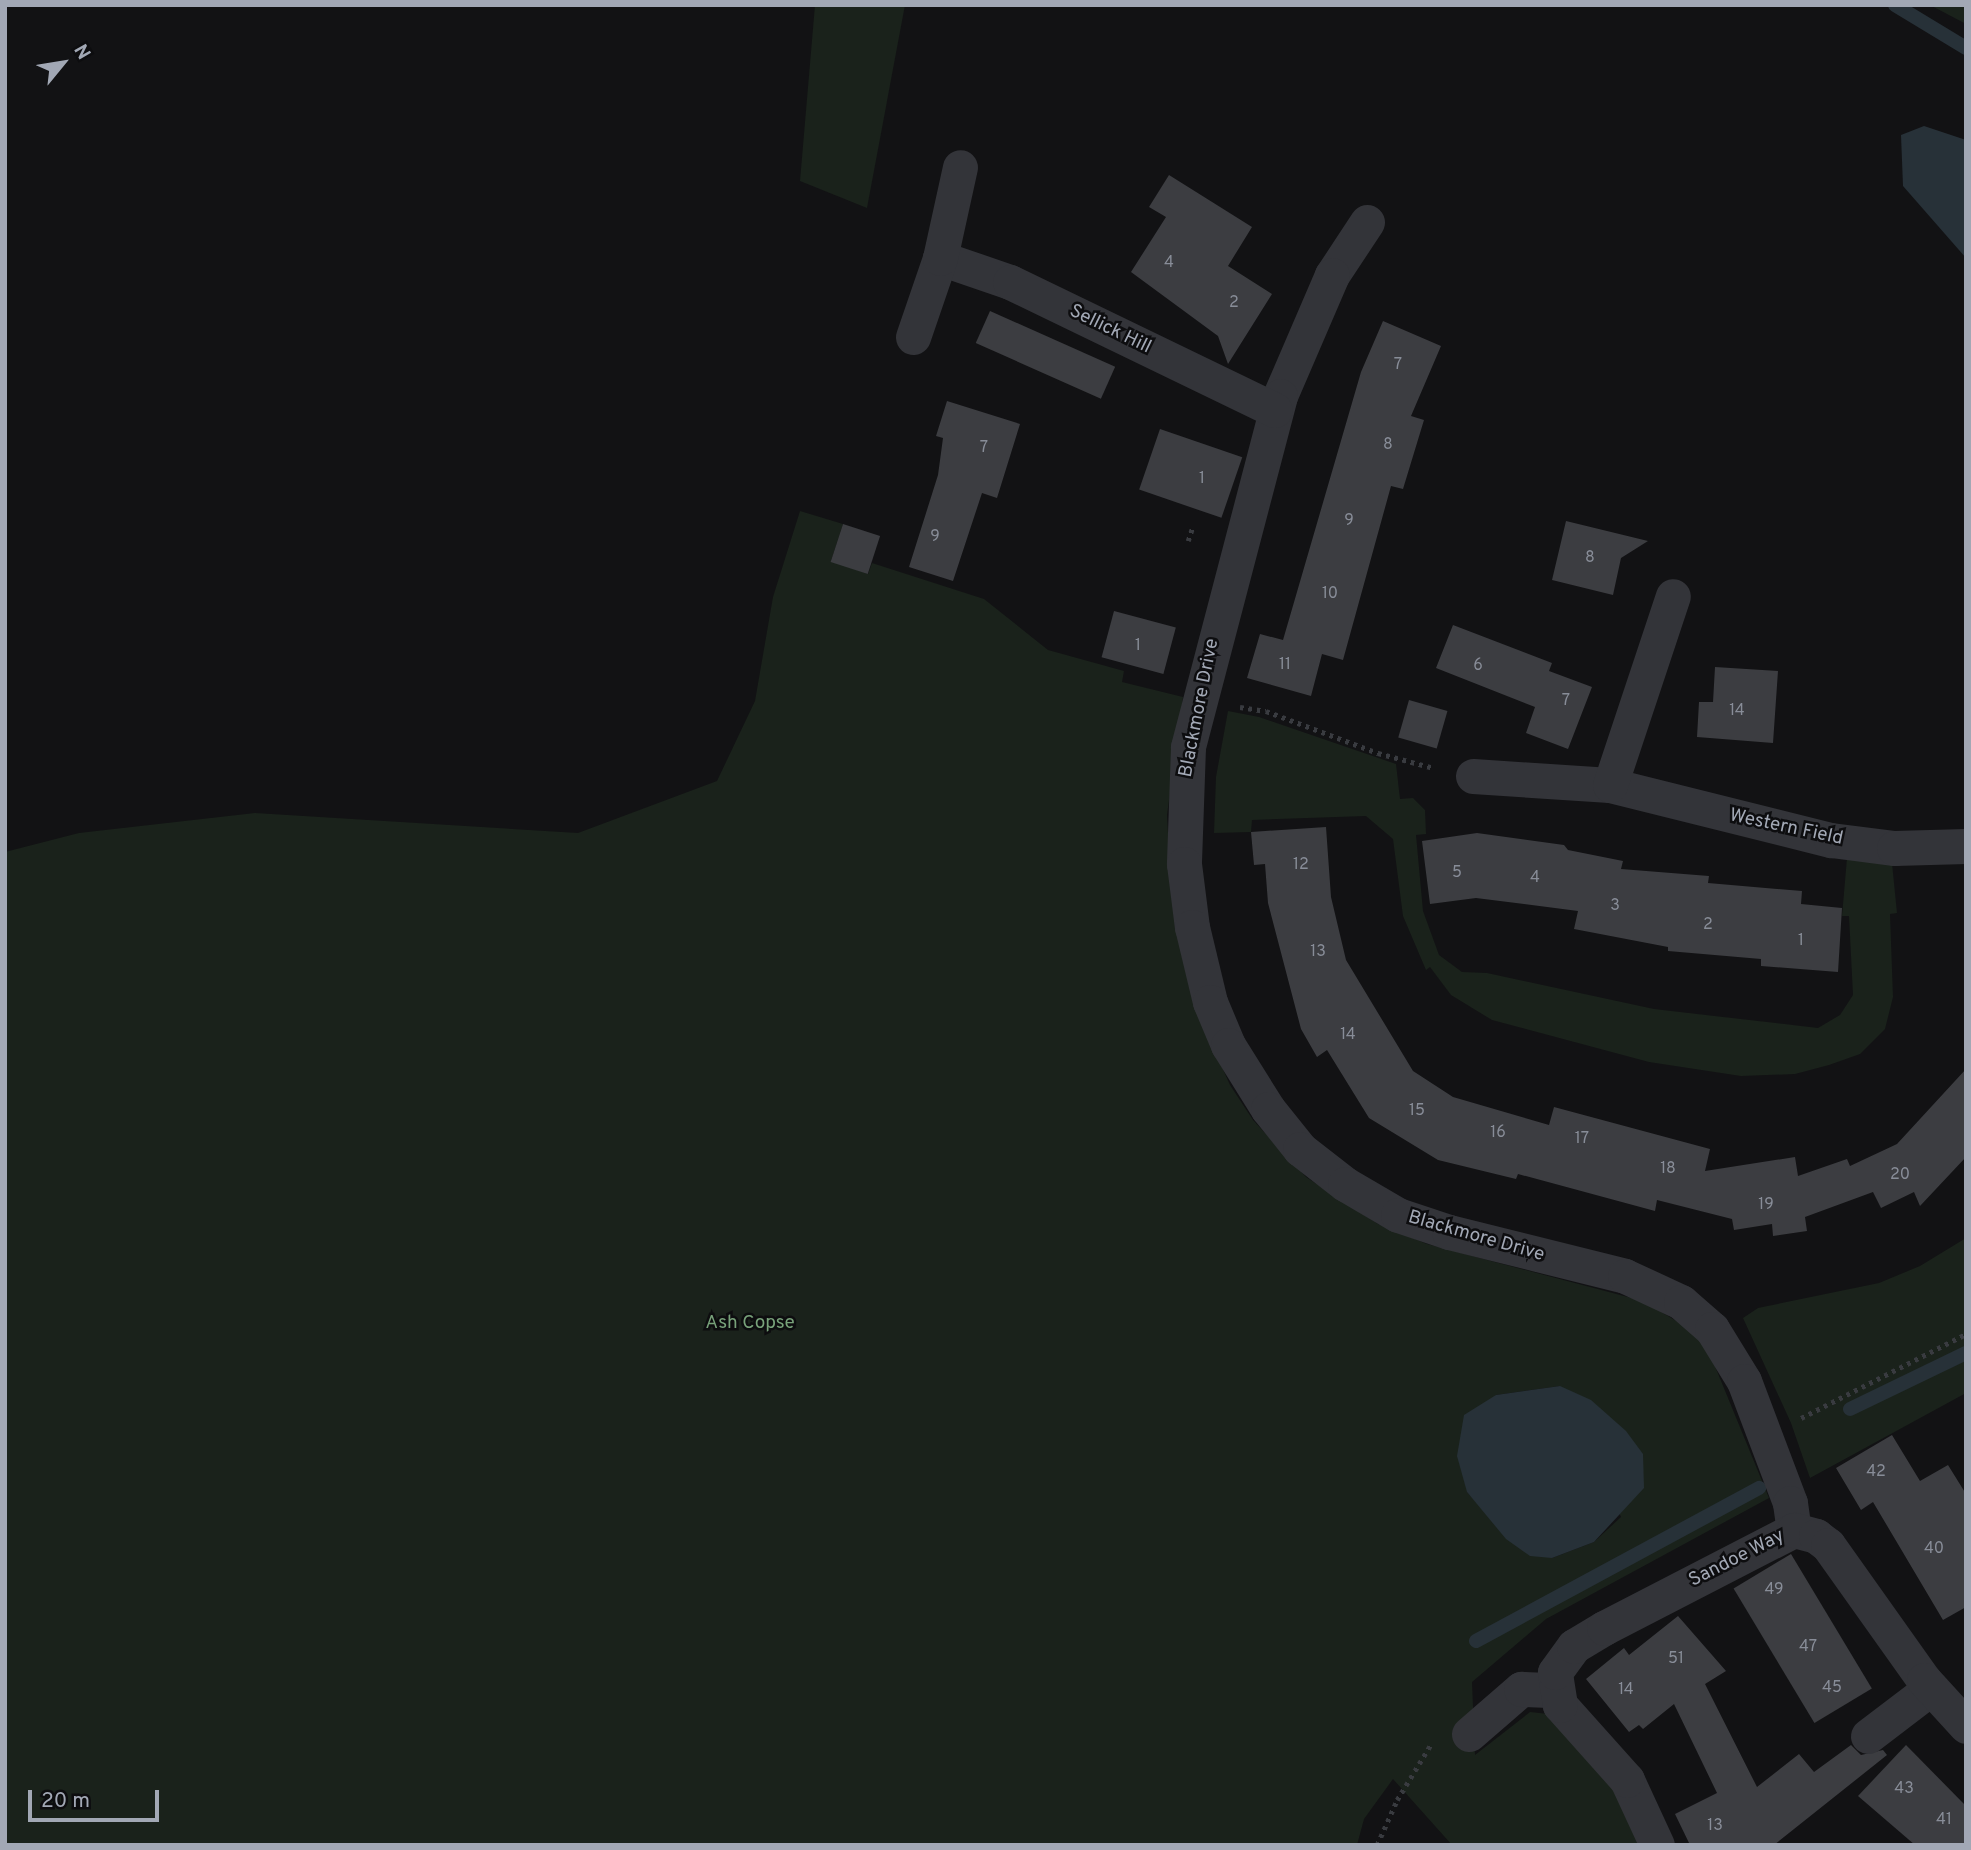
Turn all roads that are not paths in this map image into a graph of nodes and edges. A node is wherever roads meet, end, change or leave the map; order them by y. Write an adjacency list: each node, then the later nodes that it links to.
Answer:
1 (960, 167): 3 (street)
2 (1367, 222): 5 (street, Blackmore Drive)
3 (940, 258): 4 (street); 5 (street, Sellick Hill)
4 (914, 337)
5 (1275, 410): 10 (street, Blackmore Drive)
6 (1673, 596): 8 (street)
7 (1472, 776): 8 (street, Western Field)
8 (1610, 785): 9 (street, Western Field)
9 (1966, 846)
10 (1794, 1530): 11 (street, Sandoe Way); 12 (street, Sandoe Way)
11 (1931, 1688): 13 (street, Sandoe Way); 15 (street)
12 (1555, 1690): 14 (street); 16 (street)
13 (1966, 1726)
14 (1469, 1734)
15 (1868, 1736)
16 (1657, 1845)

